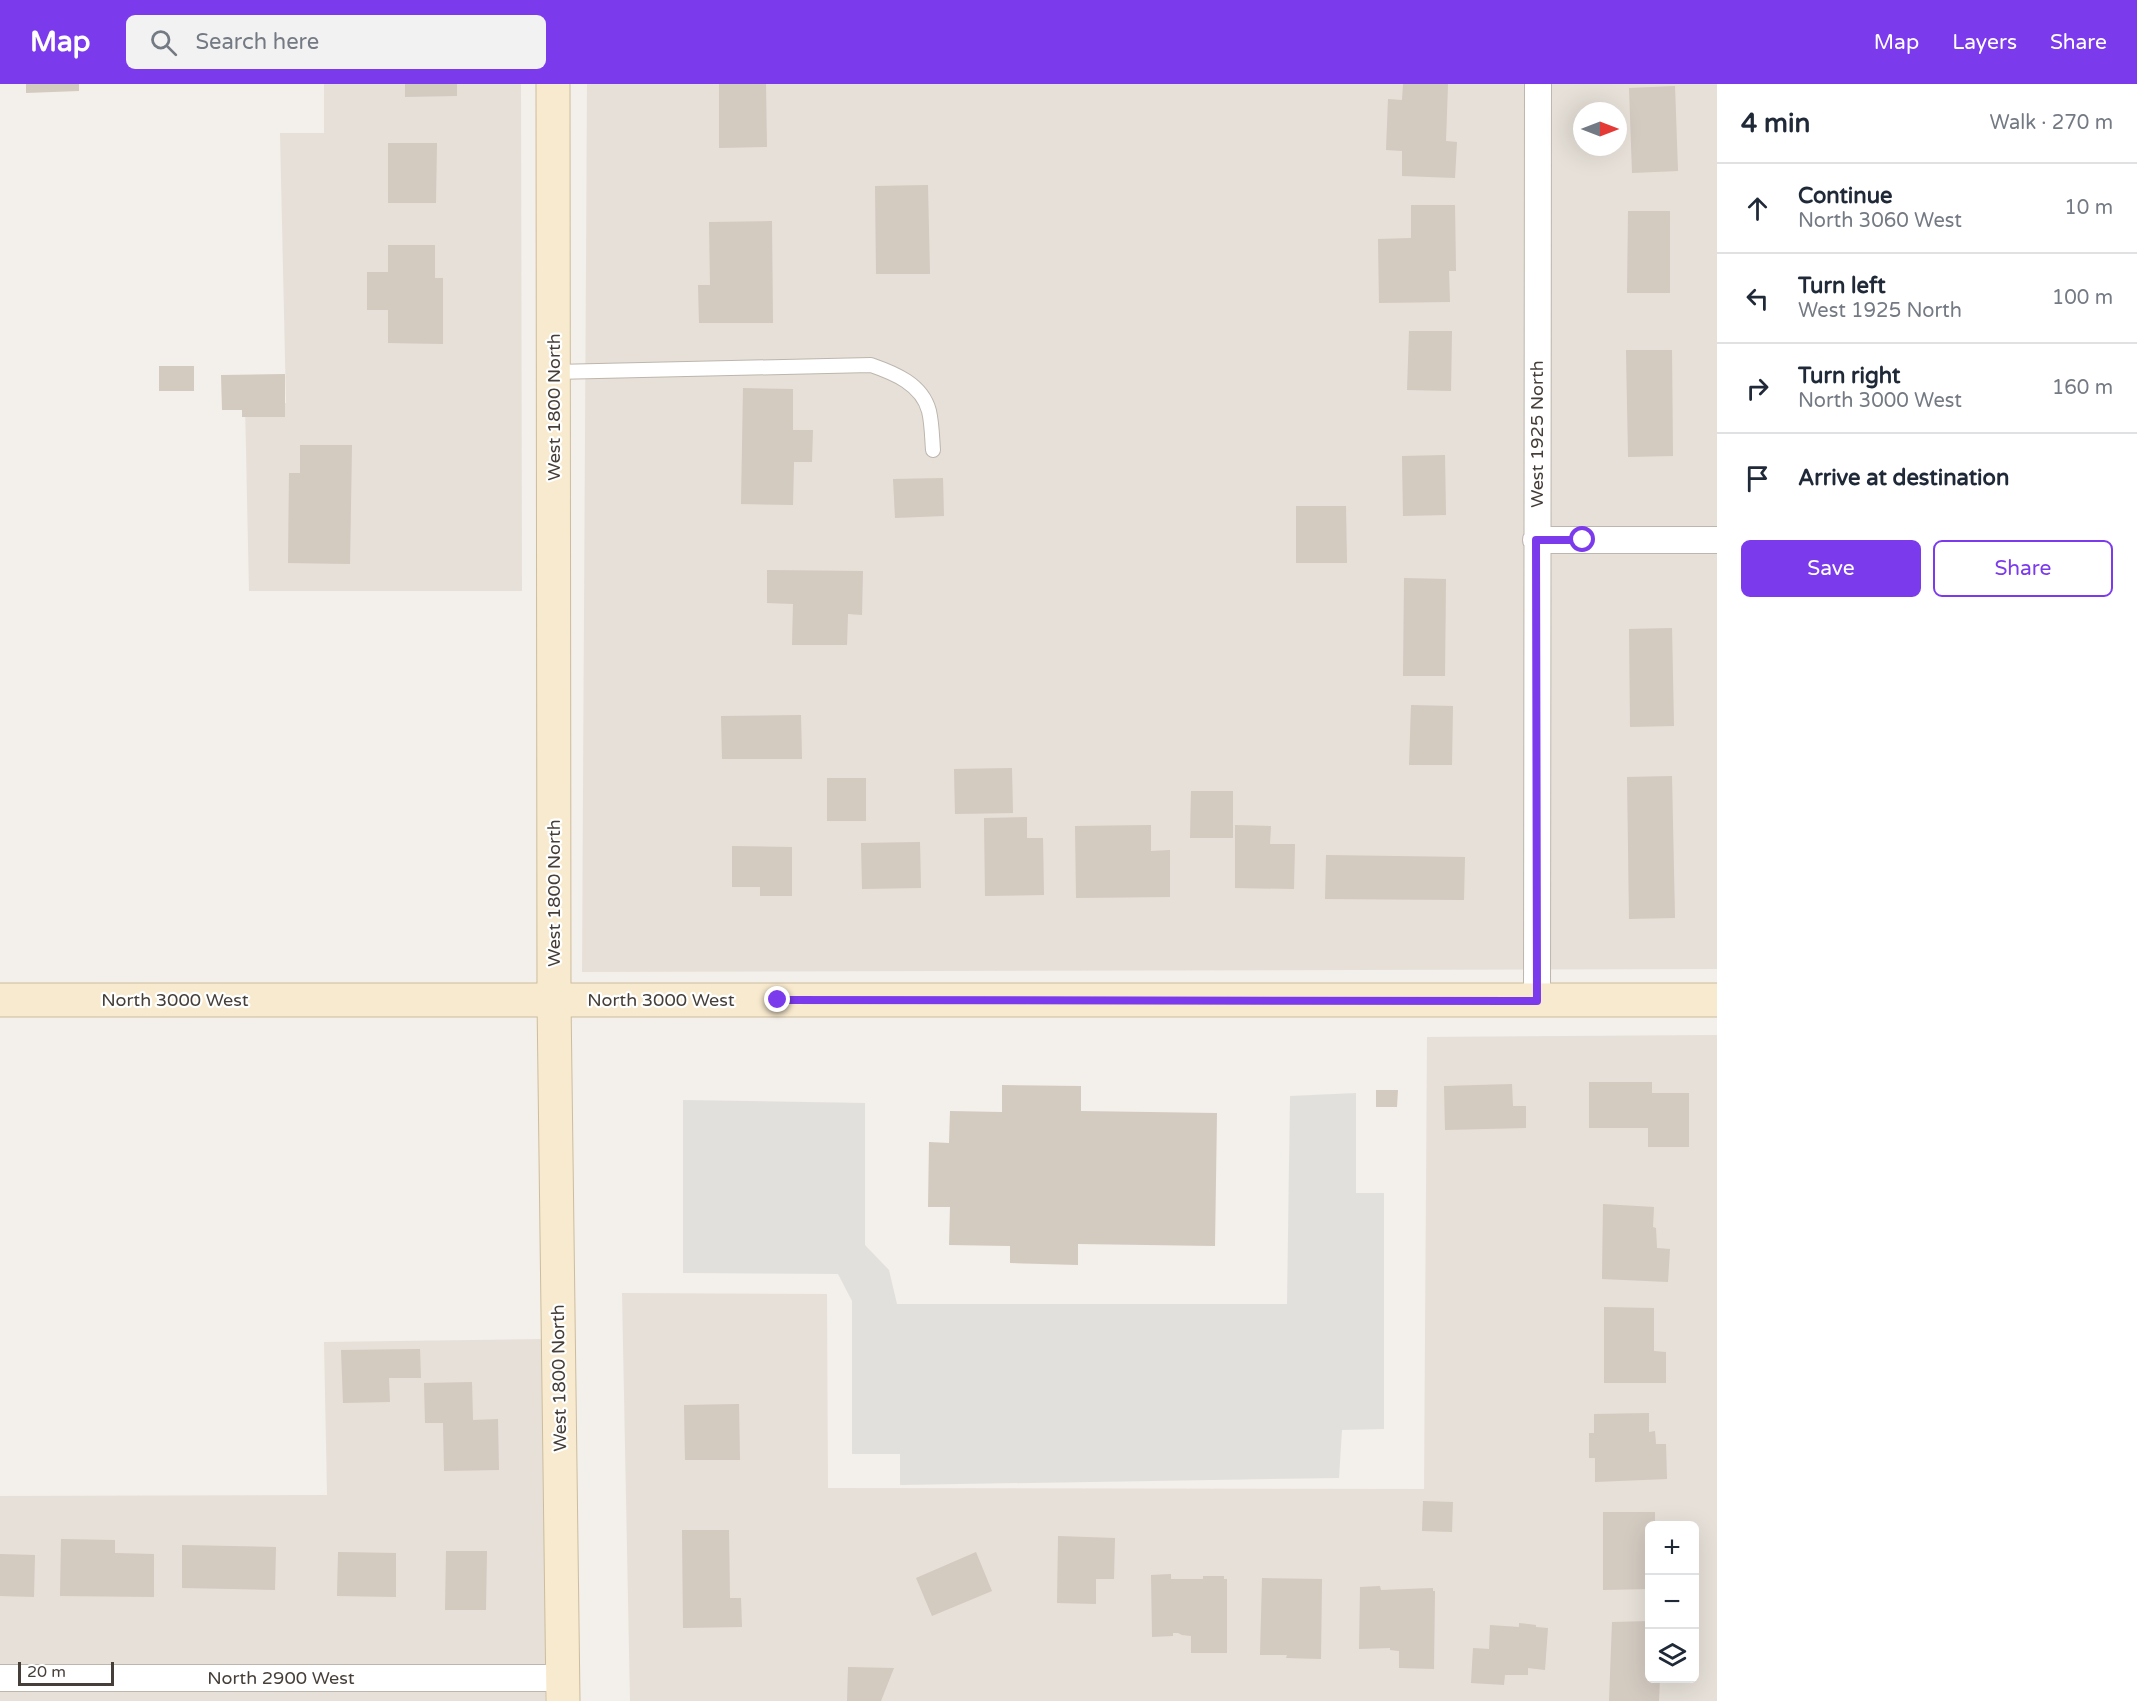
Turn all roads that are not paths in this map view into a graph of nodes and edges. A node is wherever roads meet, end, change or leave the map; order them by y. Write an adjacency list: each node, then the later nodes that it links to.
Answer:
1 (553, 84): 3 (main road, West 1800 North)
2 (1538, 84): 5 (street, West 1925 North)
3 (554, 372): 4 (lane); 8 (main road, West 1800 North)
4 (933, 450)
5 (1536, 540): 6 (street); 10 (street, West 1925 North)
6 (1717, 540)
7 (0, 1000): 8 (main road, North 3000 West)
8 (554, 1000): 10 (main road, North 3000 West); 12 (main road, West 1800 North)
9 (1717, 1000): 10 (main road, North 3000 West)
10 (1537, 1001)
11 (0, 1678): 12 (street, North 2900 West)
12 (562, 1689)

